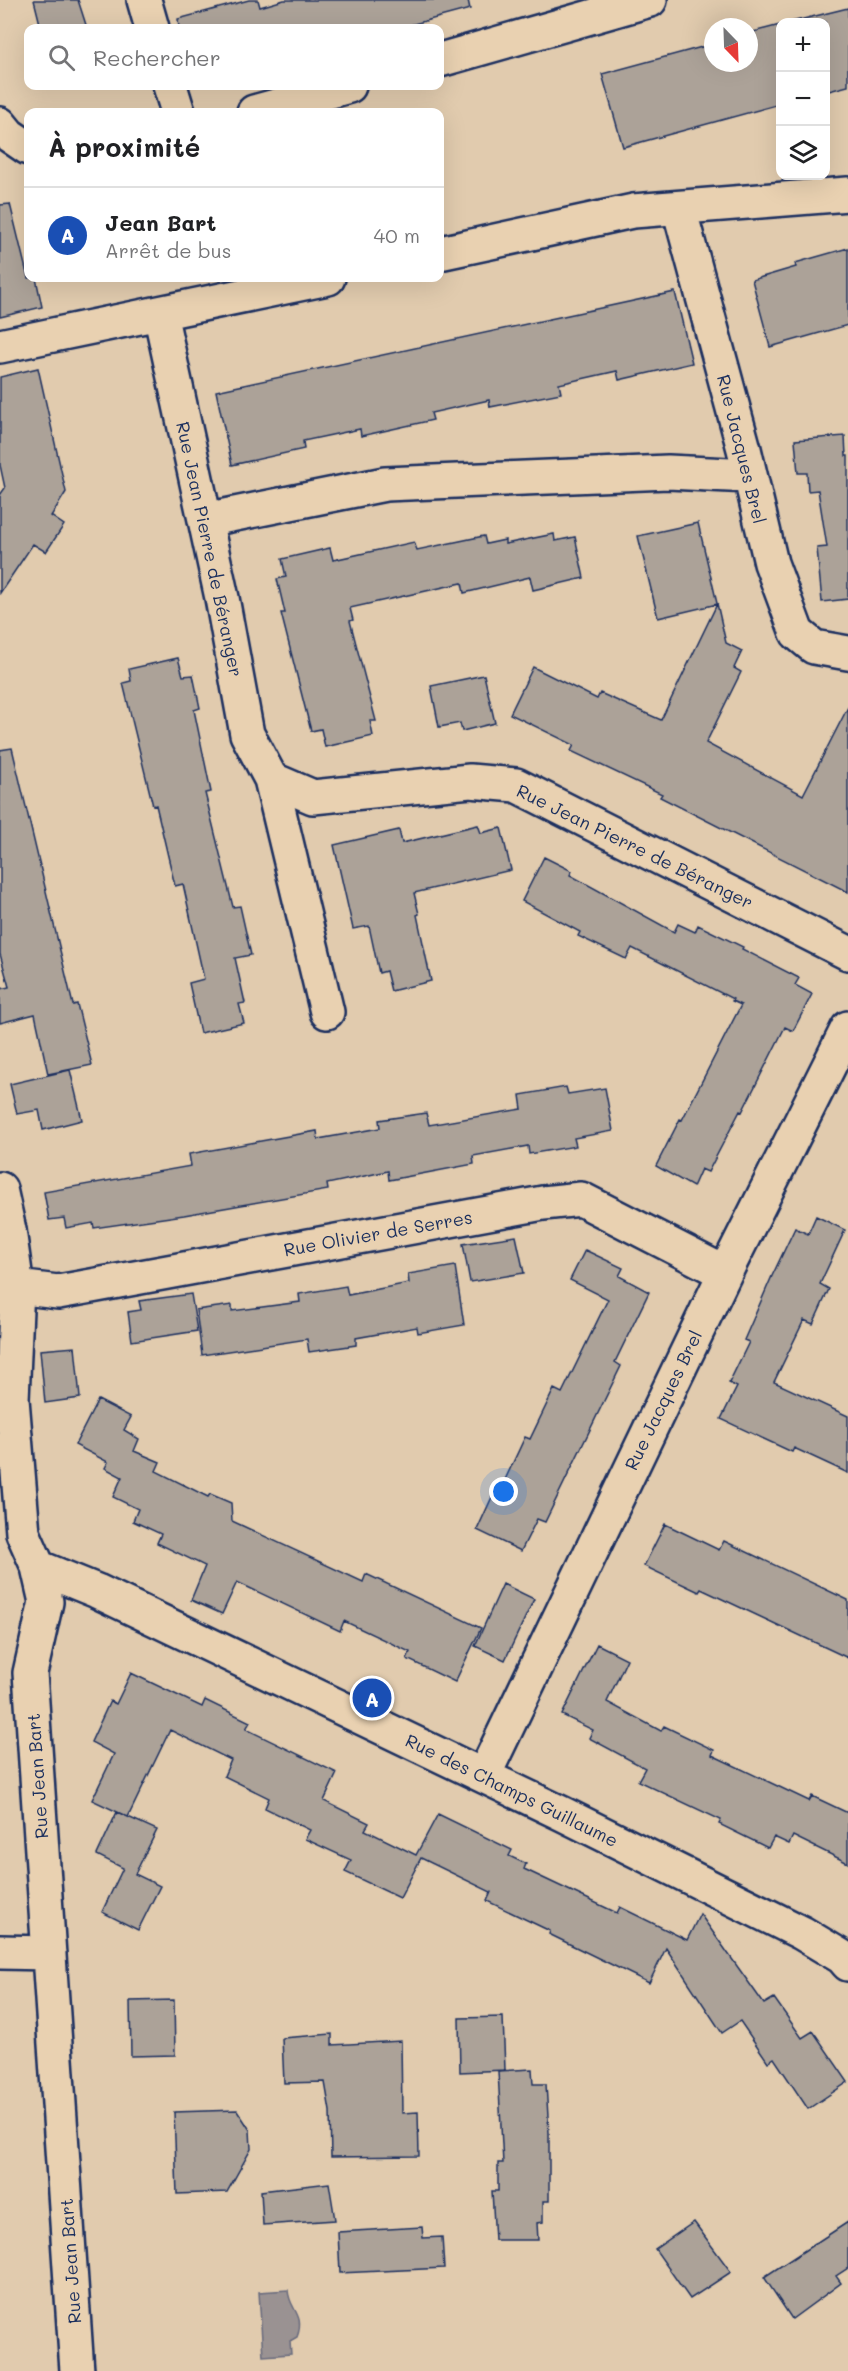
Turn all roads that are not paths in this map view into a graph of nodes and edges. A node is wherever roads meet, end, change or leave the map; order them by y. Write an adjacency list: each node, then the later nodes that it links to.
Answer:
1 (144, 0): 3 (street)
2 (650, 0): 4 (street)
3 (152, 24)
4 (444, 59)
5 (171, 90): 7 (street)
6 (334, 90): 8 (street)
7 (176, 108)
8 (269, 108)
9 (0, 124): 10 (street)
10 (24, 145)
11 (848, 194): 12 (street)
12 (680, 208): 13 (street); 18 (street, Rue Jacques Brel)
13 (444, 252)
14 (286, 282): 15 (street)
15 (256, 285): 16 (street)
16 (160, 313): 17 (street); 19 (street, Rue Jean Pierre de Béranger)
17 (0, 346)
18 (750, 476): 19 (street); 20 (street, Rue Jacques Brel)
19 (205, 520): 21 (street, Rue Jean Pierre de Béranger)
20 (848, 653)
21 (271, 779): 22 (street, Rue Jean Pierre de Béranger); 23 (street, Rue Jean Pierre de Béranger)
22 (848, 953)
23 (327, 1012)
24 (848, 1028): 26 (street, Rue Jacques Brel)
25 (0, 1189): 27 (street, Rue Jean Bart)
26 (725, 1273): 27 (street, Rue Olivier de Serres); 30 (street, Rue Jacques Brel)
27 (17, 1287): 28 (street, Rue Jean Bart)
28 (6, 1400): 29 (street, Rue Jean Bart)
29 (38, 1567): 30 (street, Rue des Champs Guillaume); 32 (street, Rue Jean Bart)
30 (484, 1775): 33 (street, Rue des Champs Guillaume)
31 (0, 1952): 32 (street)
32 (49, 1953): 34 (street, Rue Jean Bart)
33 (848, 1964)
34 (77, 2371)

